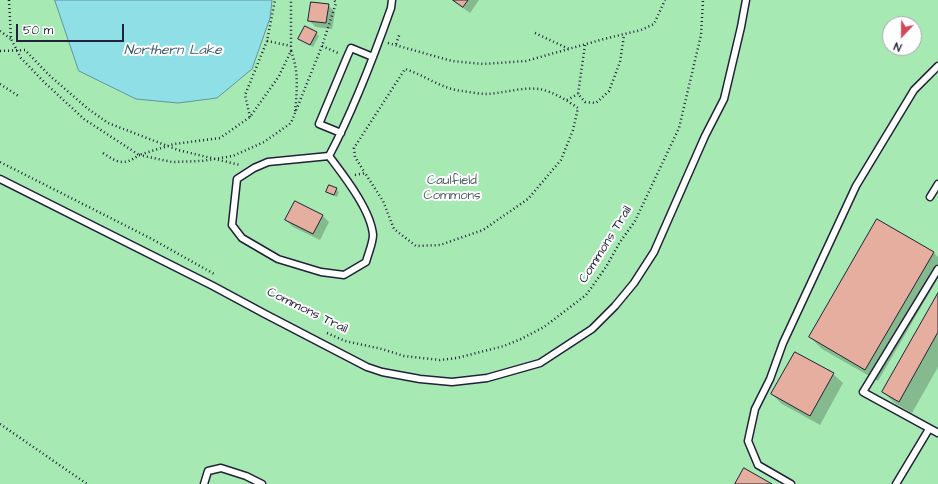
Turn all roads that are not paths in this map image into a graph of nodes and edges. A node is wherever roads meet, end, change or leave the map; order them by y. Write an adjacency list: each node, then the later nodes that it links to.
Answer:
1 (392, 0): 3 (lane)
2 (746, 0): 7 (lane)
3 (373, 57): 5 (lane); 5 (lane)
4 (938, 66): 15 (lane)
5 (341, 133): 6 (lane)
6 (329, 156): 6 (lane)
7 (0, 179)
8 (938, 184): 9 (lane)
9 (930, 197)
10 (938, 270): 11 (lane)
11 (929, 428): 12 (lane); 16 (lane)
12 (938, 433)
13 (204, 484): 14 (lane)
14 (262, 484)
15 (791, 484)
16 (896, 484)

